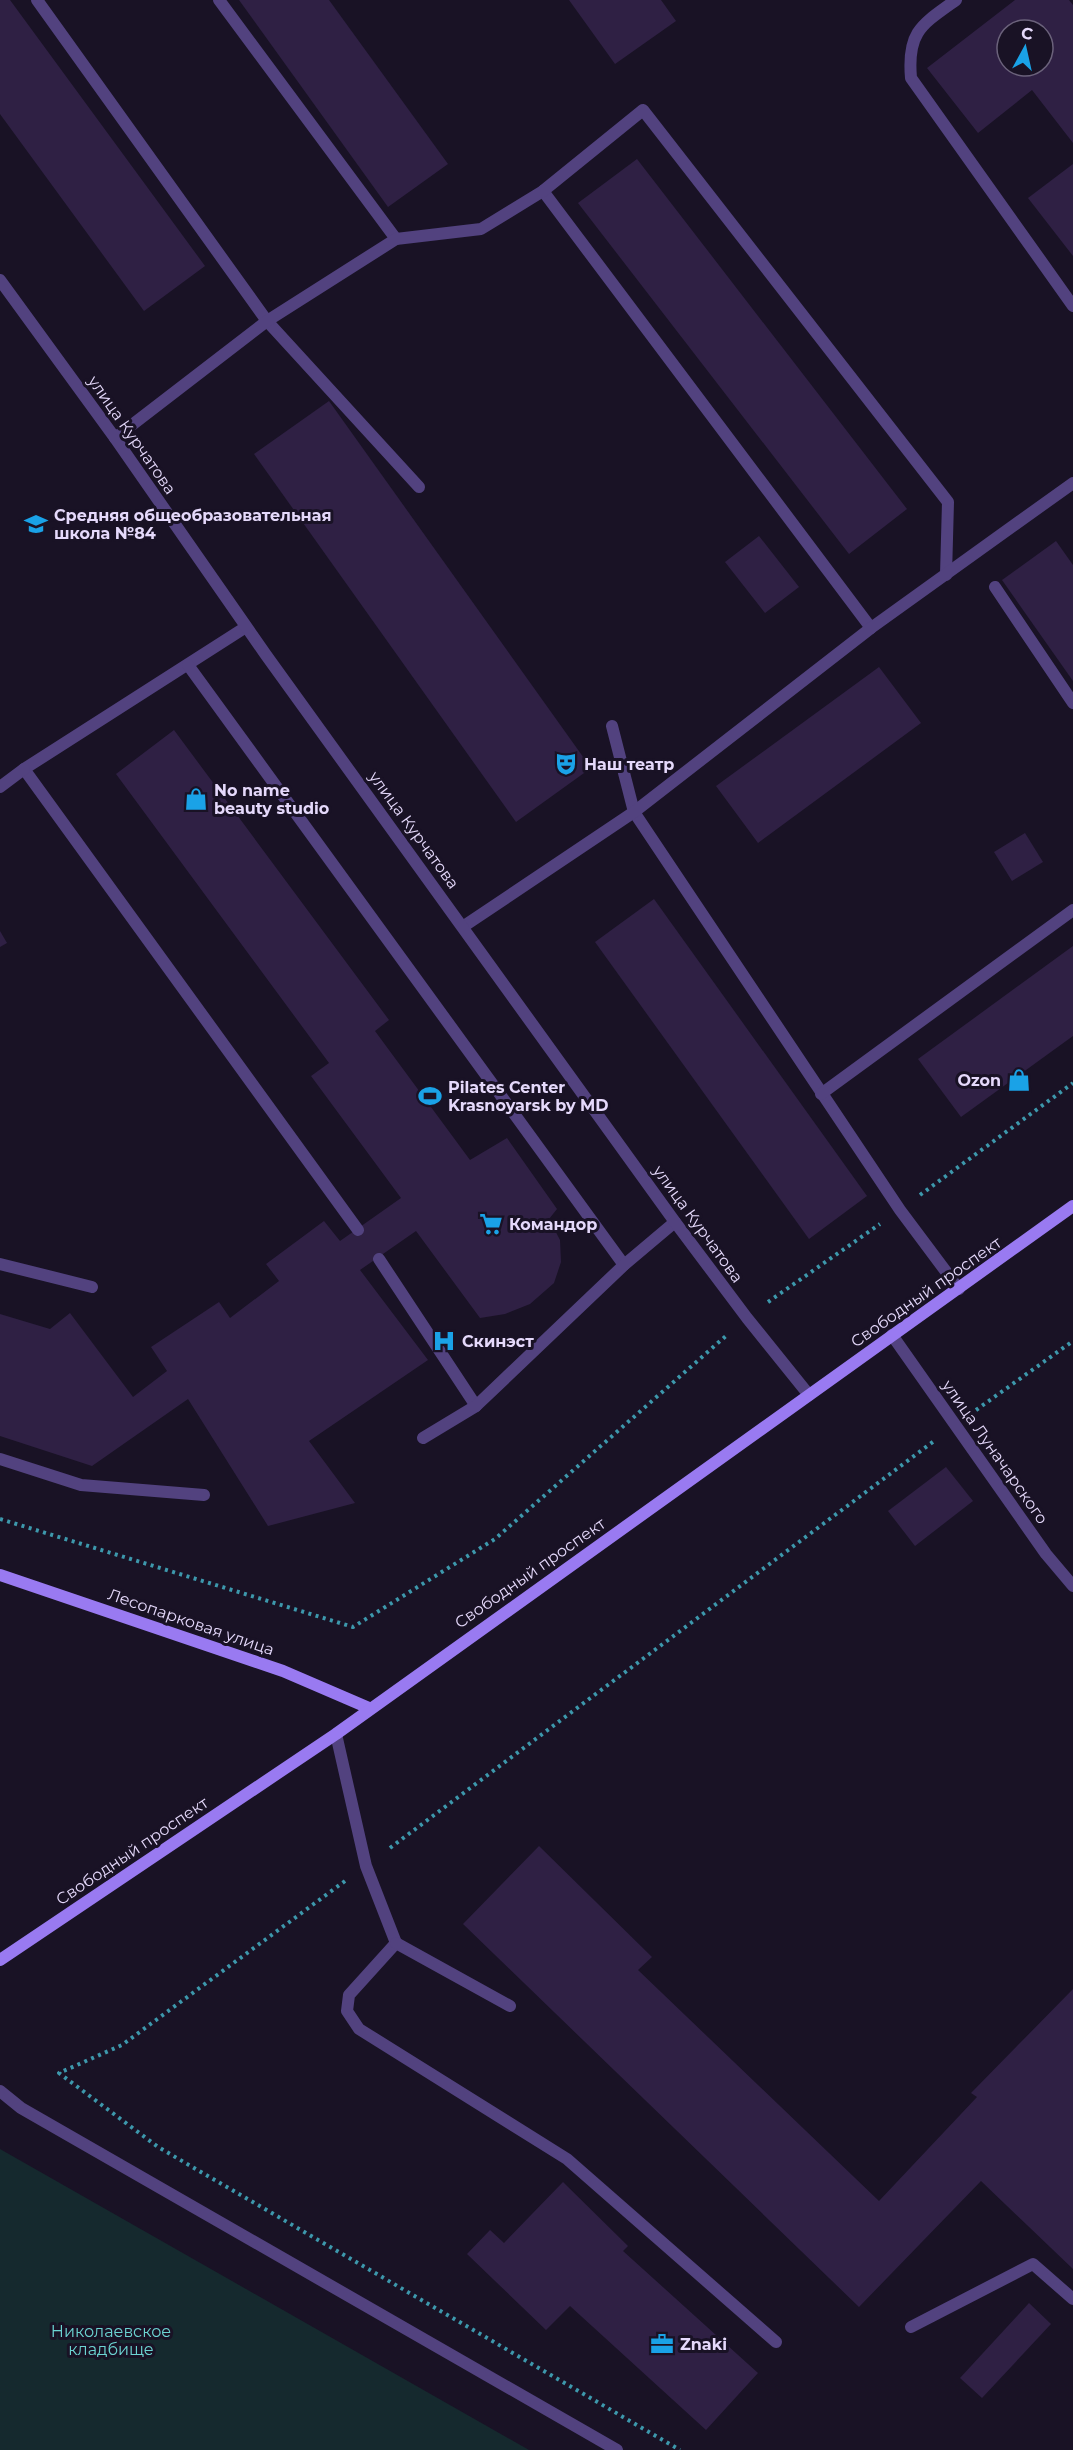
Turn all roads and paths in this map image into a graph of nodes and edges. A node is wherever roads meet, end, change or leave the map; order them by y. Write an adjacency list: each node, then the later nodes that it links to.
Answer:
1 (37, 0): 8 (street)
2 (219, 0): 5 (street)
3 (956, 0): 7 (street)
4 (543, 191): 5 (street); 12 (street); 15 (street)
5 (396, 238): 8 (street)
6 (0, 279): 9 (street, улица Курчатова)
7 (1073, 306)
8 (267, 321): 9 (street); 11 (street)
9 (115, 438): 14 (street, улица Курчатова)
10 (1073, 483): 12 (street)
11 (419, 487)
12 (946, 575): 15 (street)
13 (995, 587): 17 (street)
14 (246, 627): 16 (street); 23 (street, улица Курчатова)
15 (871, 628): 21 (street)
16 (188, 665): 19 (street); 32 (street)
17 (1073, 703)
18 (612, 726): 21 (street)
19 (24, 769): 20 (street); 29 (street)
20 (0, 788)
21 (634, 812): 23 (street); 25 (street)
22 (1073, 910): 25 (street)
23 (464, 927): 28 (street, улица Курчатова)
24 (1073, 1083): 27 (path)
25 (821, 1094): 27 (street)
26 (1073, 1206): 34 (main road, Свободный проспект)
27 (900, 1210): 34 (street); 35 (path)
28 (675, 1221): 32 (street); 35 (street, улица Курчатова)
29 (358, 1230)
30 (379, 1259): 39 (street)
31 (0, 1264): 33 (street)
32 (624, 1265): 39 (street)
33 (92, 1287)
34 (959, 1289): 36 (main road, Свободный проспект)
35 (747, 1318): 38 (street, улица Курчатова); 44 (path)
36 (892, 1335): 38 (main road, Свободный проспект); 40 (street, улица Луначарского)
37 (1073, 1341): 40 (path)
38 (809, 1395): 47 (main road, Свободный проспект)
39 (476, 1406): 41 (street)
40 (956, 1425): 46 (street, улица Луначарского); 49 (path)
41 (423, 1438)
42 (0, 1459): 43 (street)
43 (204, 1495)
44 (0, 1519)
45 (0, 1575): 47 (main road, Лесопарковая улица)
46 (1073, 1586)
47 (369, 1708): 48 (main road, Свободный проспект)
48 (336, 1734): 49 (street); 51 (main road, Свободный проспект)
49 (366, 1866): 50 (street); 58 (path)
50 (396, 1944): 52 (street); 56 (street)
51 (0, 1960)
52 (510, 2006)
53 (0, 2091): 57 (street)
54 (1073, 2299): 55 (street)
55 (911, 2327)
56 (776, 2342)
57 (617, 2450)
58 (680, 2450)

